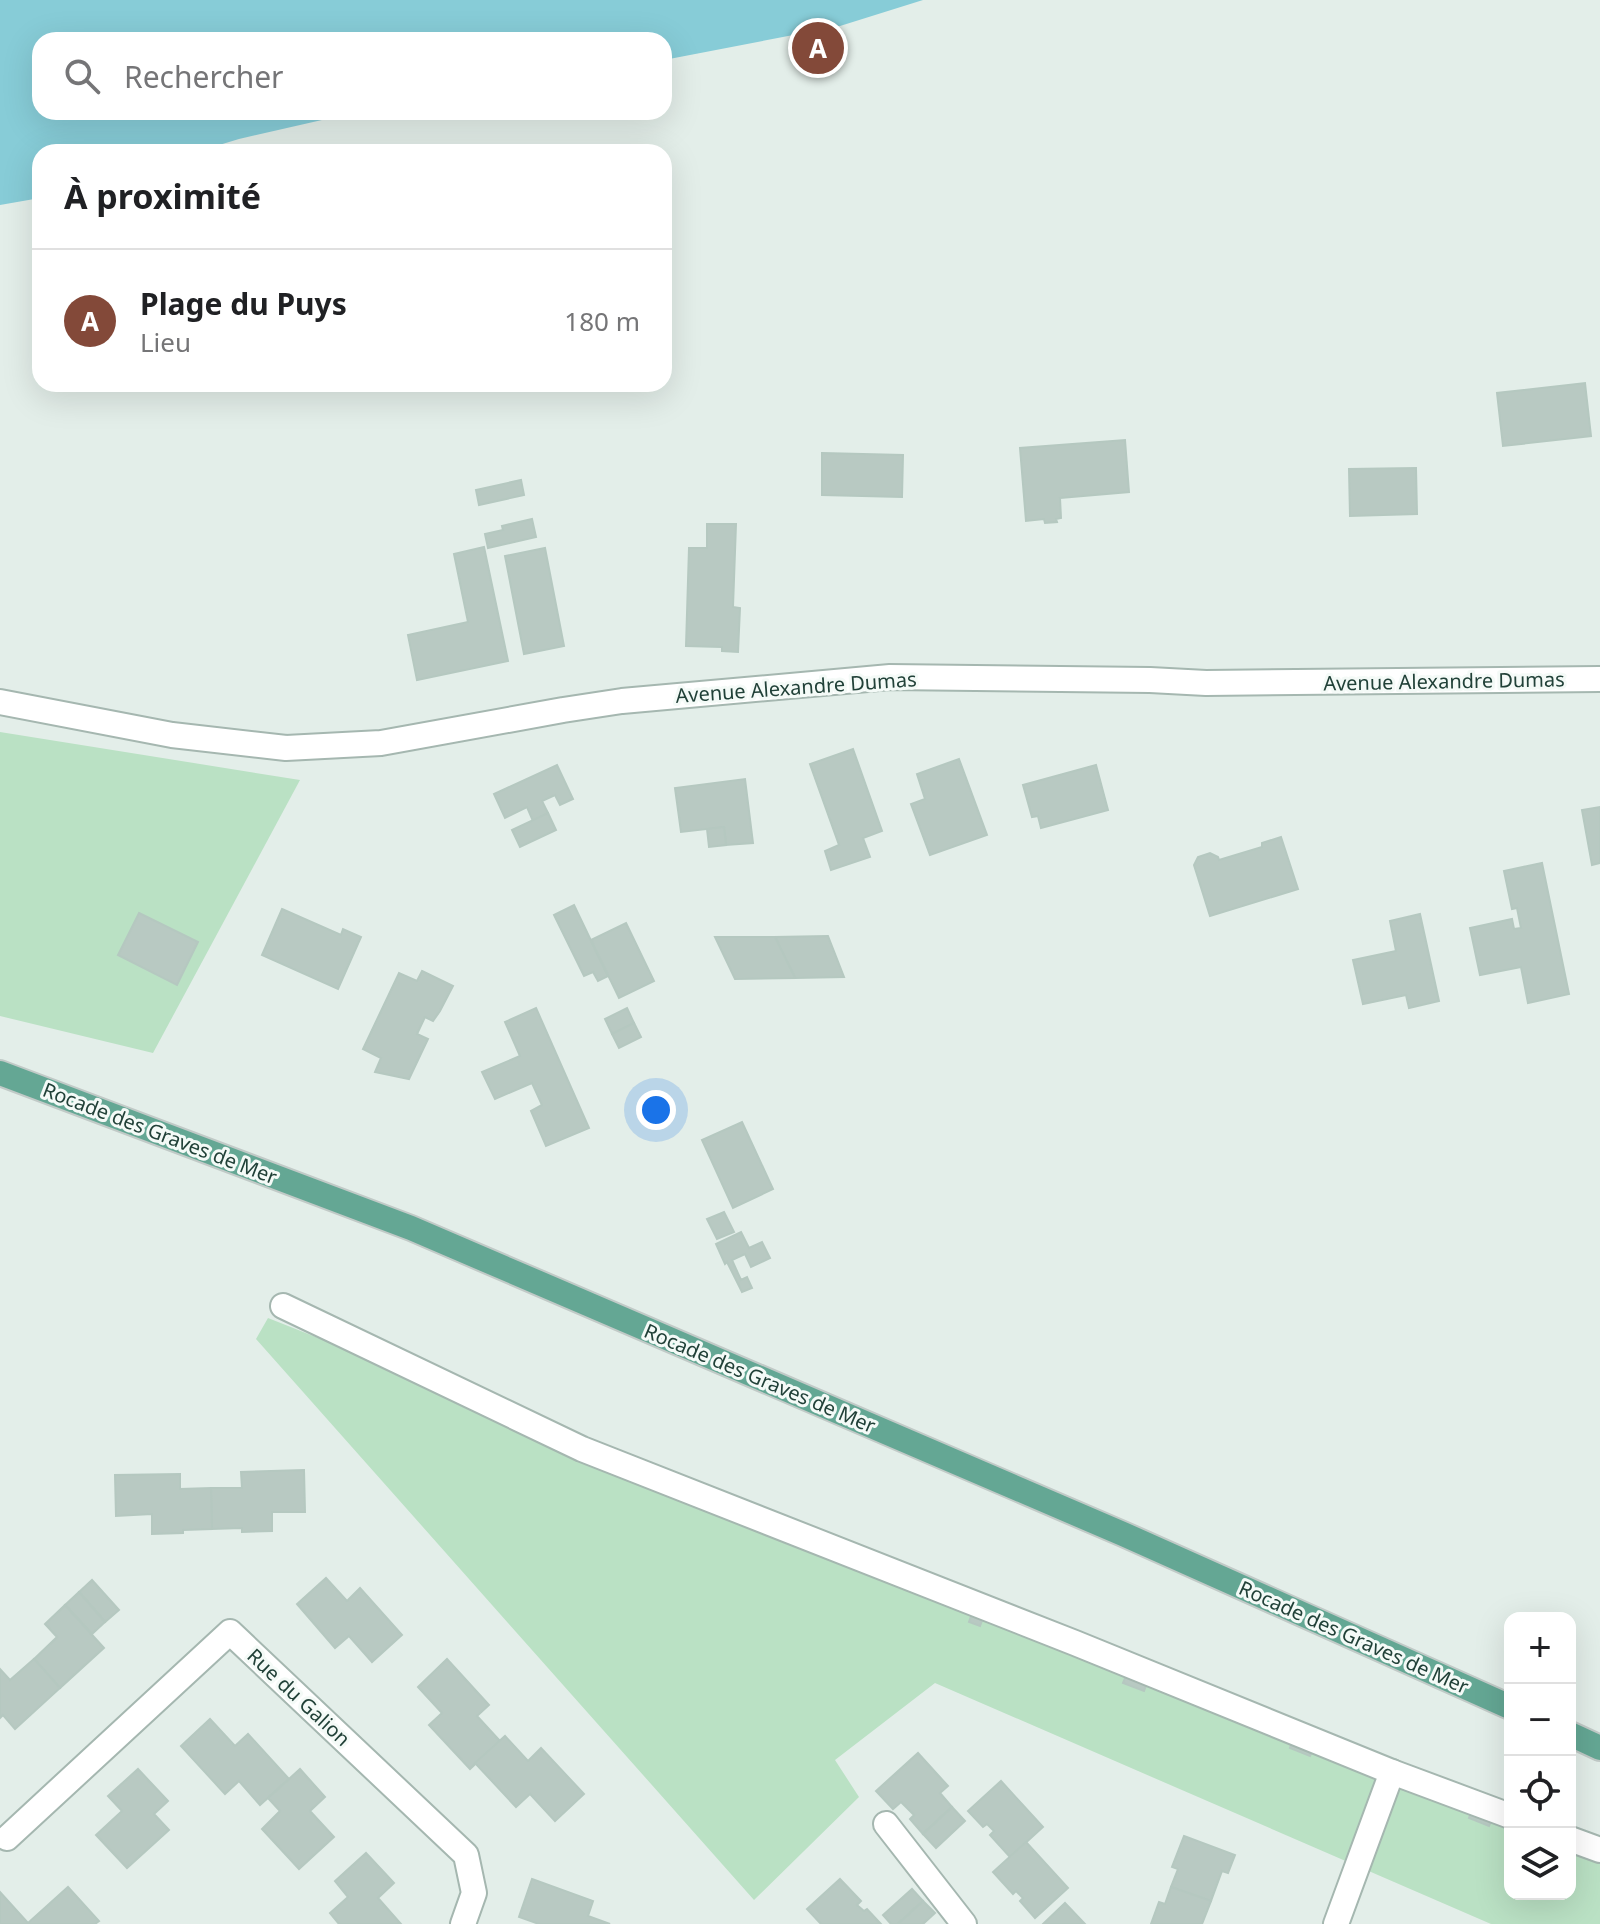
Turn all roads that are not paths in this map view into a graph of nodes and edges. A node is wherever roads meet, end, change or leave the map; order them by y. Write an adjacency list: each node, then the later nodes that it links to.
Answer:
1 (1600, 679): 2 (street, Avenue Alexandre Dumas)
2 (0, 702)
3 (0, 1073): 5 (main road, Rocade des Graves de Mer)
4 (283, 1306): 8 (street)
5 (1504, 1704)
6 (1576, 1737): 7 (main road)
7 (1600, 1748)
8 (1392, 1772): 9 (street); 16 (street)
9 (1504, 1814)
10 (886, 1824): 15 (street)
11 (7, 1838): 14 (street, Rue du Galion)
12 (1576, 1841): 13 (street)
13 (1600, 1850)
14 (463, 1924)
15 (964, 1924)
16 (1336, 1924)

